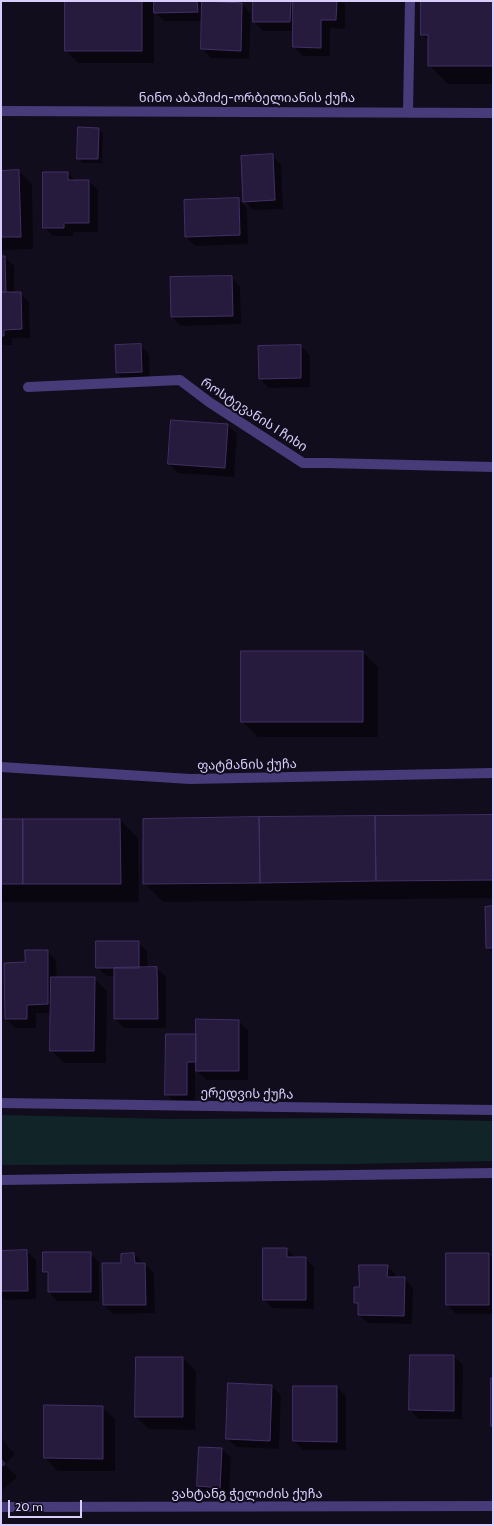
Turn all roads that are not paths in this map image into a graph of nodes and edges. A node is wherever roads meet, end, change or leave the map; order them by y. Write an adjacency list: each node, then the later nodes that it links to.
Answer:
1 (410, 1): 3 (street)
2 (1, 110): 3 (street, ნინო აბაშიძე-ორბელიანის ქუჩა)
3 (408, 112): 4 (street, ნინო აბაშიძე-ორბელიანის ქუჩა)
4 (493, 113)
5 (28, 387): 6 (street, როსტევანის I ჩიხი)
6 (493, 467)
7 (1, 767): 8 (street, ფატმანის ქუჩა)
8 (493, 773)
9 (1, 1103): 10 (street, ერედვის ქუჩა)
10 (493, 1110)
11 (493, 1173): 12 (street)
12 (1, 1180)
13 (493, 1506): 14 (street, ვახტანგ ჭელიძის ქუჩა)
14 (1, 1507)

